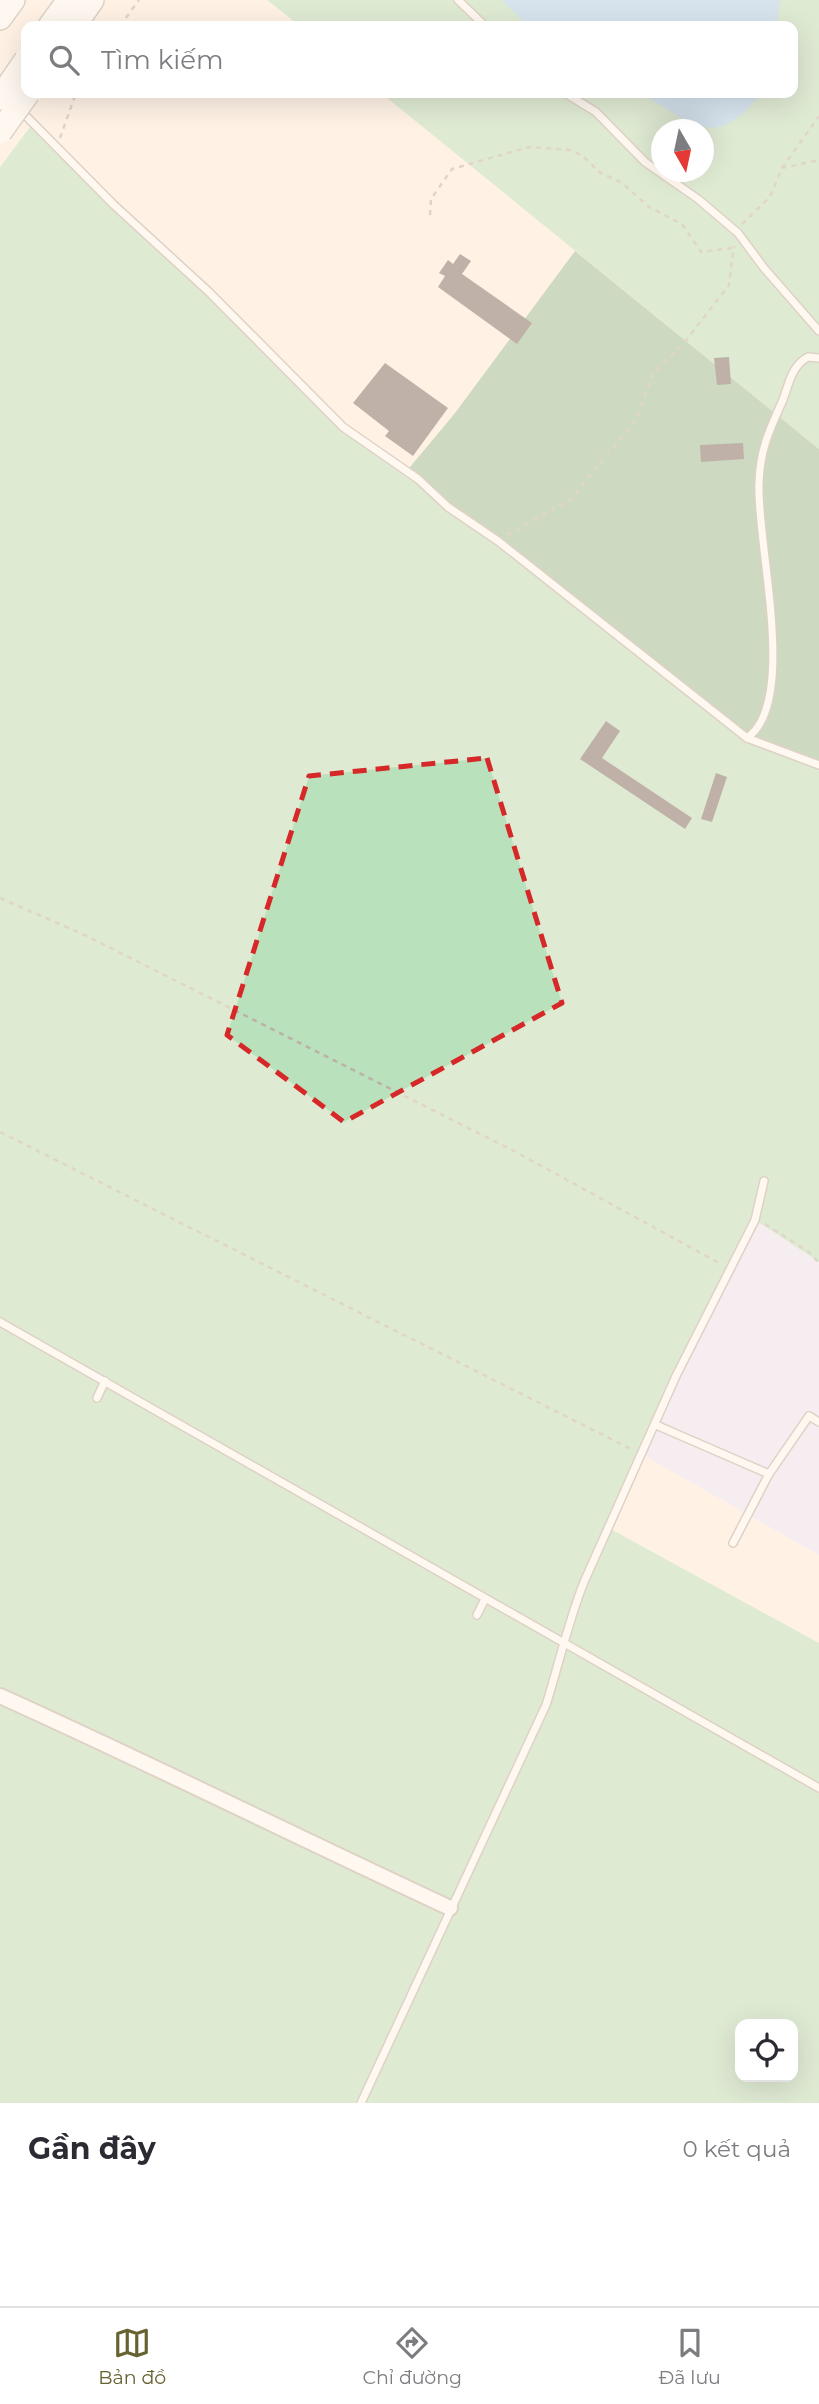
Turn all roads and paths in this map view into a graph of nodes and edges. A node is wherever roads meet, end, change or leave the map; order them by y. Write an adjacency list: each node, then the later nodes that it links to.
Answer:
1 (13, 0): 6 (highway)
2 (69, 0): 7 (highway)
3 (93, 0): 8 (highway)
4 (139, 0): 9 (path)
5 (458, 0): 10 (lane)
6 (0, 18)
7 (54, 21)
8 (78, 21)
9 (124, 21)
10 (480, 21)
11 (21, 67): 13 (highway, bridge)
12 (0, 91): 19 (lane)
13 (0, 98)
14 (24, 98): 18 (highway, bridge)
15 (75, 98): 19 (path)
16 (573, 98): 23 (lane)
17 (819, 116): 21 (path)
18 (0, 132)
19 (55, 146): 27 (lane)
20 (819, 160): 21 (path)
21 (782, 168): 23 (path)
22 (430, 215): 24 (path)
23 (738, 233): 24 (path); 25 (lane)
24 (733, 248): 27 (path)
25 (819, 331)
26 (819, 358): 28 (lane)
27 (498, 541): 28 (lane)
28 (747, 738): 29 (lane)
29 (819, 765)
30 (0, 898): 35 (path)
31 (0, 1132): 41 (path)
32 (764, 1181): 33 (lane)
33 (755, 1220): 34 (path); 35 (lane)
34 (819, 1264)
35 (729, 1269): 40 (lane)
36 (0, 1322): 37 (lane)
37 (105, 1381): 38 (lane); 44 (lane)
38 (97, 1398)
39 (819, 1422): 42 (lane)
40 (656, 1424): 41 (lane); 42 (lane)
41 (643, 1455): 46 (lane)
42 (769, 1474): 43 (lane)
43 (733, 1543)
44 (485, 1599): 45 (lane); 46 (lane)
45 (477, 1615)
46 (567, 1642): 48 (lane); 49 (lane)
47 (0, 1696): 49 (street)
48 (819, 1788)
49 (450, 1908): 50 (lane)
50 (361, 2103)

